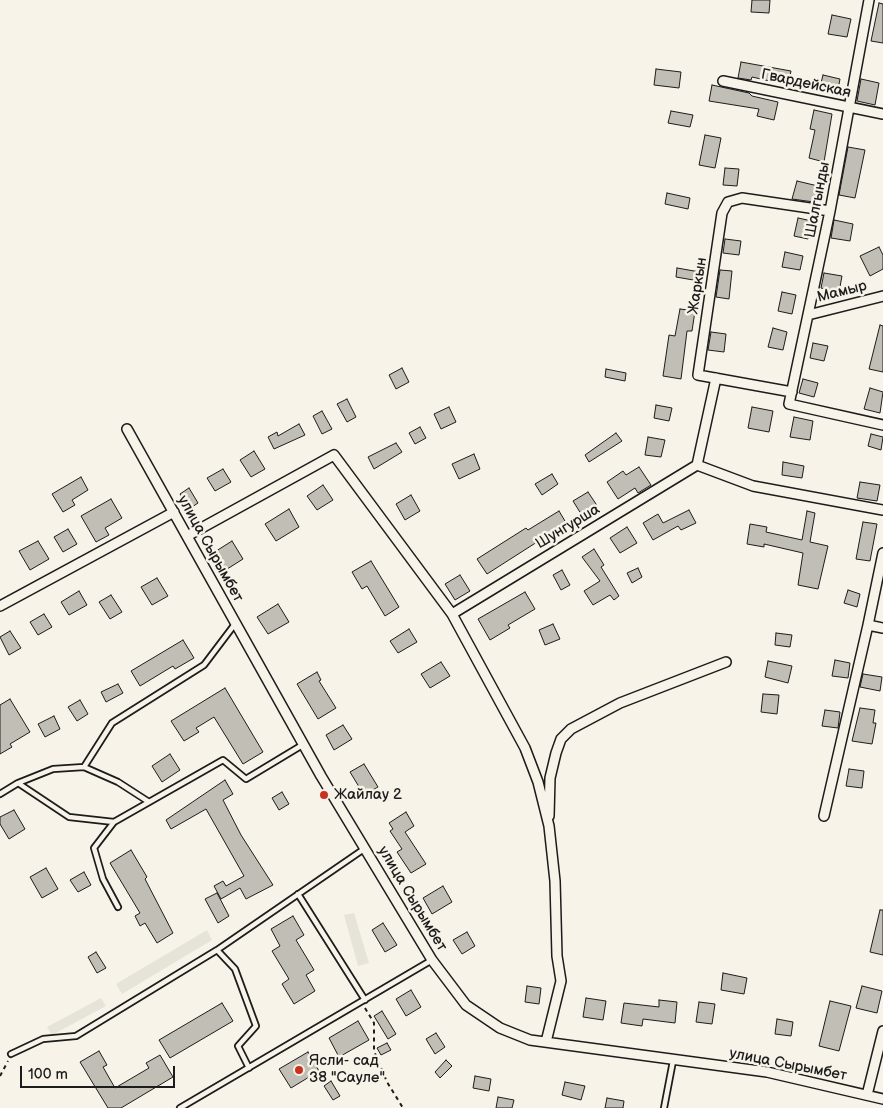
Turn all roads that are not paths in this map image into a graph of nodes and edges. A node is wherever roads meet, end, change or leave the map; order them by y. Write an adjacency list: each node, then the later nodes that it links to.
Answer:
1 (869, 0): 3 (street, Шалгынды)
2 (723, 81): 3 (street, Гвардейская)
3 (849, 107): 4 (street, Гвардейская); 5 (street, Шалгынды)
4 (883, 114)
5 (830, 211): 7 (street, Шалгынды); 8 (street, Жаркын)
6 (883, 296): 7 (street, Мамыр)
7 (808, 314): 9 (street, Шалгынды)
8 (716, 378): 9 (street); 12 (street)
9 (792, 392): 10 (street, Шалгынды)
10 (883, 425)
11 (127, 429): 14 (street, улица Сырымбет)
12 (697, 465): 13 (street); 18 (street, Шунгурша)
13 (883, 510)
14 (174, 512): 15 (street, улица Сырымбет); 17 (street)
15 (187, 536): 18 (street); 19 (street, улица Сырымбет)
16 (883, 553): 20 (street)
17 (0, 606)
18 (452, 614): 30 (street)
19 (236, 623): 23 (street, улица Сырымбет); 24 (lane)
20 (868, 625): 21 (street); 28 (street)
21 (883, 628)
22 (726, 662): 30 (street)
23 (304, 744): 27 (lane); 31 (street, улица Сырымбет)
24 (84, 767): 25 (lane); 27 (lane)
25 (18, 783): 26 (lane); 29 (lane)
26 (0, 794)
27 (149, 802): 29 (lane)
28 (824, 816)
29 (114, 822): 33 (lane)
30 (549, 826): 38 (street)
31 (365, 848): 32 (lane); 35 (street, улица Сырымбет)
32 (298, 894): 34 (lane); 36 (lane)
33 (118, 907)
34 (217, 950): 39 (lane); 41 (lane)
35 (432, 960): 36 (lane); 38 (street, улица Сырымбет)
36 (363, 1001): 41 (lane)
37 (883, 1030): 42 (street)
38 (546, 1042): 40 (street, улица Сырымбет)
39 (11, 1054)
40 (673, 1061): 42 (street, улица Сырымбет); 45 (lane)
41 (249, 1068): 44 (lane)
42 (867, 1095): 43 (street, улица Сырымбет)
43 (883, 1099)
44 (180, 1108)
45 (664, 1108)

